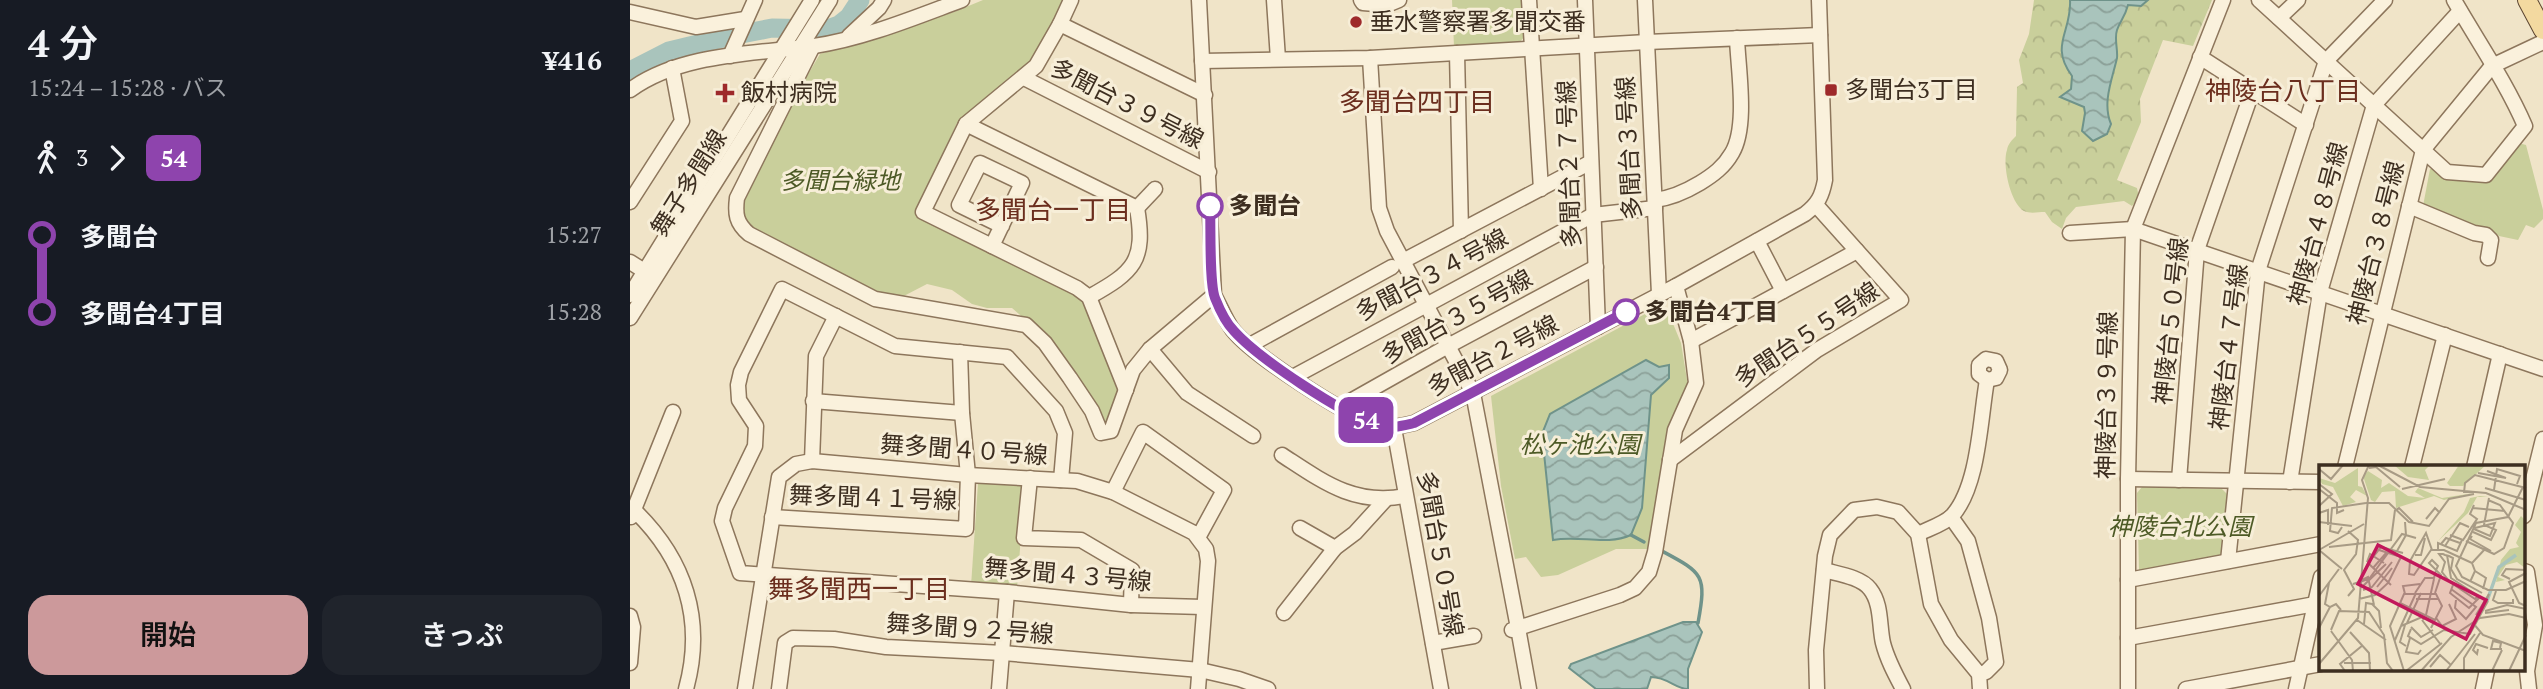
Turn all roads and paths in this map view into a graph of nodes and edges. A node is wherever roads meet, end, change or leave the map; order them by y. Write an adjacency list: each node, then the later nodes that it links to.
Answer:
1 (755, 0): 25 (street)
2 (884, 0): 31 (street)
3 (962, 0): 22 (street)
4 (1071, 0): 27 (street)
5 (1275, 0): 42 (street)
6 (1361, 0): 7 (street)
7 (1399, 0)
8 (1530, 0): 37 (street)
9 (1585, 0): 35 (street, 多聞台２７号線)
10 (1645, 0): 32 (street, 多聞台３号線)
11 (1819, 0): 29 (street)
12 (2223, 0): 40 (street, 神陵台３９号線)
13 (2259, 0): 26 (street)
14 (2298, 0): 26 (street)
15 (2385, 0): 44 (street, 神陵台４７号線)
16 (2527, 0): 28 (main road)
17 (2539, 0): 23 (main road)
18 (1197, 1): 43 (street)
19 (829, 4): 34 (street, 舞子多聞線)
20 (810, 5): 36 (street, 舞子多聞線)
21 (2458, 5): 45 (street); 51 (street, 神陵台４８号線)
22 (930, 6): 31 (street)
23 (2543, 7)
24 (630, 12): 25 (street)
25 (745, 19): 39 (street)
26 (2279, 19): 44 (street)
27 (1060, 24): 47 (street); 50 (street)
28 (2543, 30)
29 (1820, 35): 30 (street); 61 (street)
30 (1737, 38): 32 (street); 60 (street)
31 (846, 39): 34 (street)
32 (1647, 42): 35 (street); 60 (street, 多聞台３号線)
33 (2543, 42): 45 (street, 神陵台３８号線)
34 (808, 46): 36 (street); 78 (street, 舞子多聞線); 101 (street)
35 (1587, 47): 37 (street); 55 (street, 多聞台２７号線)
36 (784, 48): 39 (street); 78 (street, 舞子多聞線)
37 (1532, 50): 38 (street); 58 (street)
38 (1457, 53): 41 (street); 67 (street)
39 (730, 56): 46 (street)
40 (2200, 57): 49 (street); 66 (street, 神陵台３９号線)
41 (1370, 58): 42 (street); 75 (street)
42 (1278, 60): 43 (street)
43 (1202, 61): 50 (street)
44 (2326, 61): 51 (street); 53 (street, 神陵台４７号線)
45 (2492, 66): 54 (street, 神陵台３８号線); 54 (street)
46 (672, 68): 48 (street); 59 (street)
47 (1024, 78): 52 (street); 56 (street, 多聞台３９号線)
48 (630, 90)
49 (2252, 92): 53 (street); 71 (street, 神陵台５０号線)
50 (1205, 94): 56 (street)
51 (2374, 105): 54 (street); 81 (street, 神陵台４８号線)
52 (966, 124): 63 (street); 70 (street)
53 (2306, 125): 77 (street, 神陵台４７号線)
54 (2423, 150): 62 (street, 神陵台３８号線)
55 (1591, 162): 58 (street); 64 (street, 多聞台２７号線)
56 (1209, 172): 84 (street)
57 (1155, 189): 63 (street)
58 (1541, 189): 67 (street)
59 (630, 202)
60 (1655, 204): 64 (street); 82 (street, 多聞台３号線)
61 (1816, 205): 69 (street, 多聞台２号線); 72 (street, 多聞台５５号線)
62 (2409, 206): 73 (street); 87 (street, 神陵台３８号線)
63 (1137, 208): 85 (street)
64 (1594, 215): 76 (street, 多聞台２７号線); 86 (street, 多聞台３４号線)
65 (1002, 226): 65 (street); 70 (street)
66 (2133, 229): 68 (street); 71 (street); 118 (street, 神陵台３９号線)
67 (1461, 231): 75 (street)
68 (2070, 233)
69 (1757, 241): 79 (street, 多聞台２号線); 80 (street)
70 (992, 246): 85 (street)
71 (2197, 250): 77 (street); 120 (street, 神陵台５０号線)
72 (1857, 251): 80 (street); 111 (street, 多聞台５５号線)
73 (2488, 258)
74 (630, 262): 78 (street)
75 (1397, 264): 86 (street); 93 (street)
76 (1596, 267): 90 (street, 多聞台２７号線); 94 (street, 多聞台３５号線)
77 (2258, 271): 81 (street); 121 (street, 神陵台４７号線)
78 (651, 275): 83 (street, 舞子多聞線); 89 (street, 舞子多聞線)
79 (1676, 286): 82 (street, 多聞台２号線); 92 (street)
80 (1783, 291): 92 (street)
81 (2320, 292): 87 (street); 122 (street, 神陵台４８号線)
82 (1659, 294): 90 (street, 多聞台２号線)
83 (630, 295)
84 (1214, 295): 93 (street); 95 (street)
85 (1089, 297): 101 (street)
86 (1426, 304): 94 (street); 99 (street, 多聞台３４号線)
87 (2382, 313): 91 (street); 113 (street, 神陵台３８号線)
88 (836, 317): 96 (street); 103 (street); 139 (street)
89 (630, 318)
90 (1598, 327): 102 (street, 多聞台２号線)
91 (2445, 335): 97 (street); 114 (street)
92 (1691, 341): 111 (street)
93 (1250, 345): 99 (street)
94 (1448, 346): 102 (street); 104 (street, 多聞台３５号線)
95 (1150, 349): 101 (street); 108 (street)
96 (960, 352): 106 (street); 119 (street)
97 (2500, 354): 98 (street); 115 (street)
98 (2543, 369)
99 (1293, 377): 104 (street)
100 (1987, 380): 130 (street)
101 (1126, 390)
102 (1473, 393): 107 (street, 多聞台２号線); 148 (street)
103 (813, 401): 106 (street); 112 (street)
104 (1340, 407): 107 (street)
105 (673, 412): 128 (street)
106 (962, 413): 116 (street)
107 (1394, 428): 125 (street, 多聞台５０号線)
108 (1253, 436)
109 (2543, 439): 127 (street)
110 (1282, 455): 126 (street)
111 (1670, 460): 148 (street)
112 (812, 461): 116 (street, 舞多聞４０号線); 129 (street)
113 (2345, 465)
114 (2412, 465)
115 (2474, 465)
116 (968, 475): 117 (street, 舞多聞４０号線); 129 (street, 舞多聞４１号線)
117 (1030, 478): 119 (street, 舞多聞４０号線); 144 (street)
118 (2128, 479): 120 (street); 140 (street, 神陵台３９号線)
119 (1061, 480): 124 (street, 舞多聞４０号線)
120 (2179, 480): 121 (street)
121 (2235, 481): 122 (street); 136 (street, 神陵台４７号線)
122 (2290, 482): 123 (street)
123 (2319, 482)
124 (1113, 492): 133 (street, 舞多聞４０号線); 133 (street)
125 (1405, 496): 126 (street); 151 (street, 多聞台５０号線)
126 (1385, 500): 135 (street)
127 (2526, 504)
128 (632, 514): 158 (street)
129 (772, 517): 139 (street)
130 (1951, 517): 132 (street); 157 (street)
131 (1300, 528): 135 (street)
132 (1918, 534): 137 (street); 157 (street)
133 (1199, 536): 145 (street)
134 (2319, 544): 136 (street)
135 (1335, 548): 146 (street)
136 (2228, 561): 140 (street)
137 (1824, 570): 166 (street); 167 (street)
138 (2526, 572): 171 (street)
139 (762, 574): 142 (street, 舞多聞４３号線); 159 (street)
140 (2128, 580): 150 (street, 神陵台３９号線)
141 (2319, 586): 143 (street)
142 (1007, 592): 144 (street, 舞多聞４３号線); 152 (street)
143 (2315, 604): 150 (street); 155 (street)
144 (1131, 605): 145 (street, 舞多聞４３号線)
145 (1203, 607): 156 (street)
146 (1284, 613)
147 (630, 616): 153 (street)
148 (1515, 629): 165 (street)
149 (1474, 636): 151 (street)
150 (2128, 638): 168 (street, 神陵台３９号線)
151 (1433, 643): 164 (street, 多聞台５０号線)
152 (1003, 653): 156 (street, 舞多聞９２号線); 160 (street, 舞多聞９２号線); 161 (street)
153 (630, 663)
154 (2319, 664): 155 (street)
155 (2301, 667): 169 (street); 170 (street)
156 (1200, 670): 162 (street); 163 (street, 舞多聞９２号線)
157 (1980, 681)
158 (686, 689)
159 (744, 689)
160 (779, 689)
161 (999, 689)
162 (1198, 689)
163 (1268, 689)
164 (1441, 689)
165 (1529, 689)
166 (1817, 689)
167 (1903, 689)
168 (2128, 689)
169 (2186, 689)
170 (2296, 689)
171 (2529, 689)

